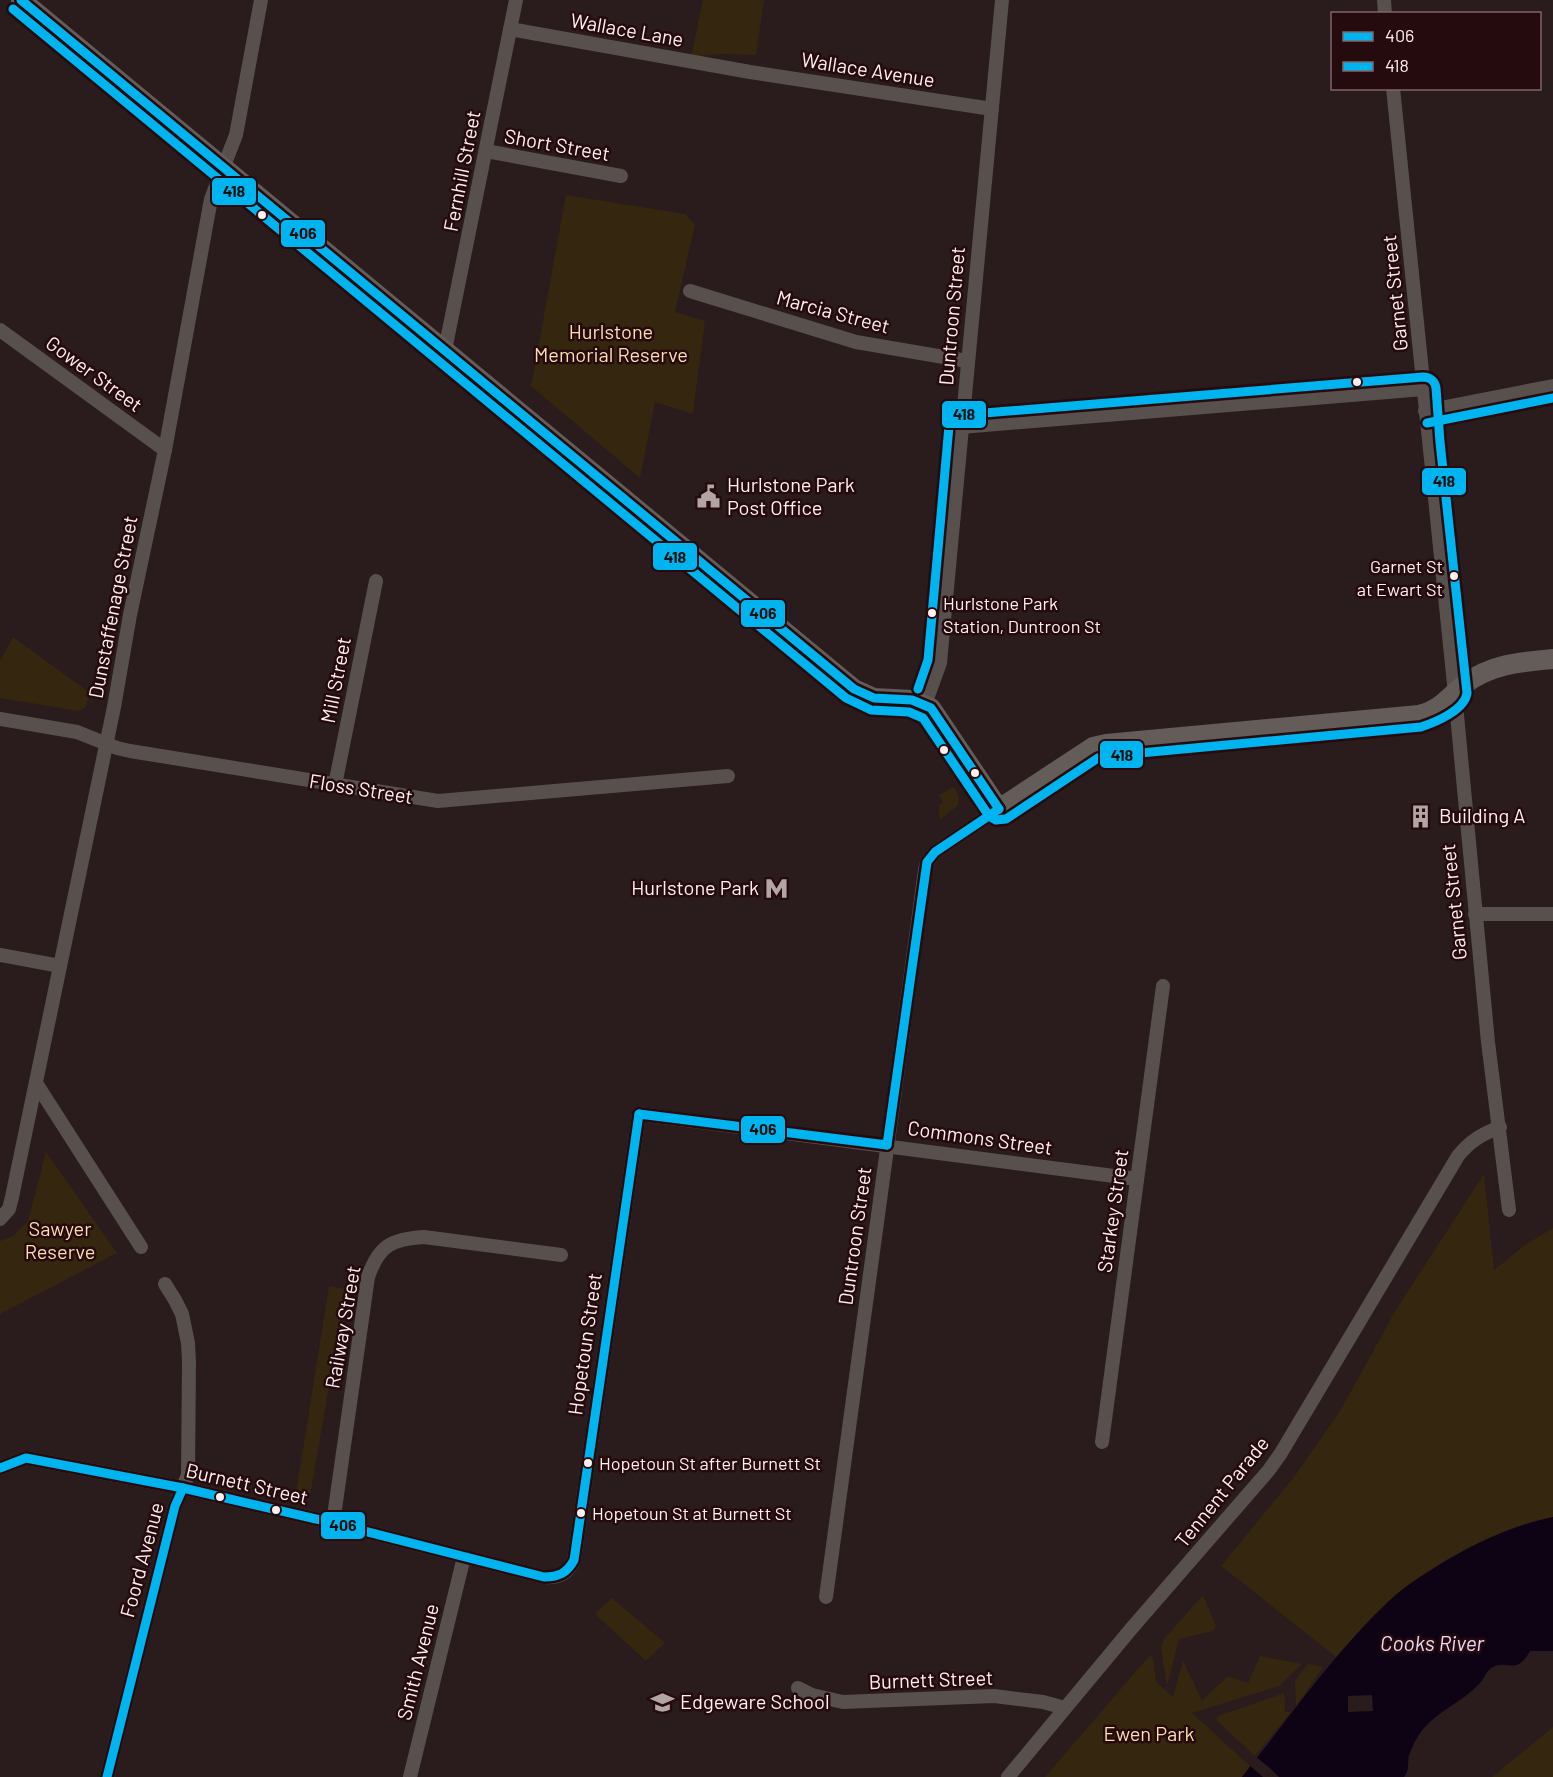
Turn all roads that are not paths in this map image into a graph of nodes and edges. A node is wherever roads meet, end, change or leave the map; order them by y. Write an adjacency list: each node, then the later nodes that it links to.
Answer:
1 (21, 0): 10 (street)
2 (261, 0): 10 (street, Dunstaffenage Street)
3 (516, 0): 5 (street, Fernhill Street)
4 (1002, 0): 8 (street, Duntroon Street)
5 (510, 29): 6 (street, Wallace Lane); 9 (street, Fernhill Street)
6 (738, 70): 8 (street, Wallace Avenue)
7 (1393, 90): 17 (street, Garnet Street)
8 (992, 109): 15 (street, Duntroon Street)
9 (486, 151): 11 (street, Short Street); 14 (street, Fernhill Street)
10 (224, 168): 14 (street); 20 (street, Dunstaffenage Street)
11 (621, 176)
12 (690, 291): 15 (street, Marcia Street)
13 (0, 330): 20 (street, Gower Street)
14 (446, 350): 24 (street)
15 (967, 361): 19 (street, Duntroon Street)
16 (1553, 386): 18 (street)
17 (1424, 389): 18 (street, Garnet Street); 19 (street)
18 (1425, 411): 23 (street, Garnet Street)
19 (962, 427): 24 (street, Duntroon Street)
20 (165, 450): 26 (street, Dunstaffenage Street)
21 (376, 581): 28 (street, Mill Street)
22 (1553, 659): 23 (street)
23 (1455, 694): 29 (street); 30 (street, Garnet Street)
24 (930, 709): 29 (street)
25 (0, 719): 26 (street, Floss Street)
26 (106, 744): 28 (street, Floss Street); 33 (street, Dunstaffenage Street)
27 (728, 776): 28 (street, Floss Street)
28 (335, 785)
29 (999, 809): 38 (street, Duntroon Street)
30 (1475, 914): 31 (street); 37 (street, Garnet Street)
31 (1553, 914)
32 (0, 955): 33 (street)
33 (60, 966): 35 (street, Dunstaffenage Street)
34 (1163, 986): 39 (street, Starkey Street)
35 (36, 1083): 41 (street, Dunstaffenage Street); 42 (street)
36 (639, 1114): 38 (street, Commons Street); 50 (street, Hopetoun Street)
37 (1500, 1127): 40 (street, Garnet Street); 53 (street, Tennent Parade)
38 (887, 1145): 39 (street, Commons Street); 51 (street, Duntroon Street)
39 (1137, 1179): 45 (street, Starkey Street)
40 (1509, 1210)
41 (0, 1219)
42 (141, 1247)
43 (561, 1256): 48 (street, Railway Street)
44 (165, 1284): 47 (street, Foord Avenue)
45 (1102, 1442)
46 (0, 1468): 47 (street, Burnett Street)
47 (183, 1488): 48 (street, Burnett Street); 54 (street, Foord Avenue)
48 (333, 1524): 49 (street, Burnett Street)
49 (464, 1557): 50 (street, Burnett Street); 55 (street, Smith Avenue)
50 (563, 1575)
51 (826, 1597)
52 (798, 1688): 53 (street, Burnett Street)
53 (1065, 1708): 56 (street, Tennent Parade)
54 (107, 1777)
55 (410, 1777)
56 (1008, 1777)

